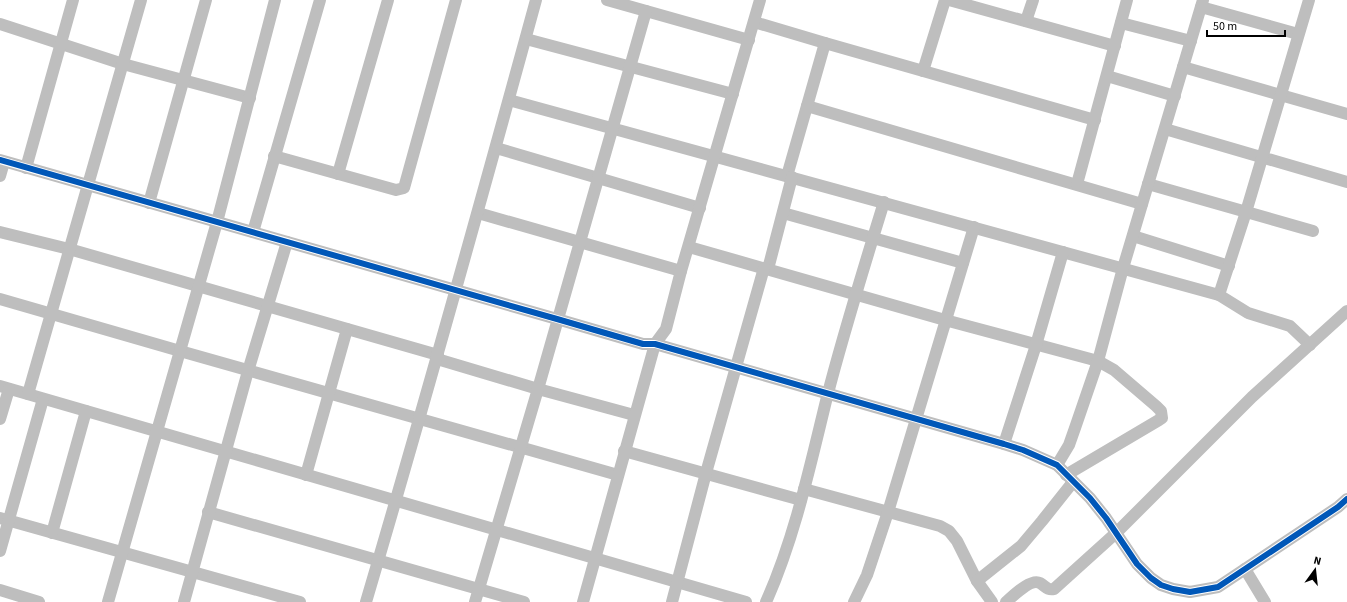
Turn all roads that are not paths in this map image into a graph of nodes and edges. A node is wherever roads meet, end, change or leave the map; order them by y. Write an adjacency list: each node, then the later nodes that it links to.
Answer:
1 (73, 0): 27 (street)
2 (141, 0): 29 (street)
3 (206, 0): 34 (street)
4 (275, 0): 38 (street)
5 (320, 0): 46 (street)
6 (388, 0): 51 (street)
7 (456, 0): 51 (street)
8 (536, 0): 23 (street)
9 (606, 0): 17 (street)
10 (760, 0): 19 (street)
11 (945, 0): 32 (street)
12 (949, 0): 18 (street)
13 (1033, 0): 18 (street)
14 (1127, 0): 20 (street)
15 (1308, 0): 22 (street)
16 (1202, 4): 22 (street); 25 (street)
17 (639, 6): 24 (street); 30 (street)
18 (1026, 21): 28 (street)
19 (754, 22): 24 (street); 26 (street)
20 (1121, 23): 25 (street); 28 (street)
21 (0, 24): 27 (street)
22 (1298, 34): 36 (street)
23 (526, 39): 30 (street); 39 (street)
24 (749, 40): 35 (street)
25 (1191, 41): 31 (street)
26 (825, 43): 32 (street); 40 (street)
27 (60, 44): 29 (street); 50 (street)
28 (1115, 46): 33 (street)
29 (123, 64): 34 (street); 58 (street)
30 (630, 66): 35 (street); 43 (street)
31 (1184, 67): 36 (street); 37 (street)
32 (923, 71): 42 (street)
33 (1107, 76): 37 (street); 42 (street)
34 (184, 81): 38 (street); 60 (street)
35 (733, 94): 47 (street)
36 (1280, 95): 41 (street); 48 (street)
37 (1175, 96): 44 (street)
38 (250, 98): 66 (street)
39 (509, 100): 43 (street); 45 (street)
40 (807, 106): 53 (street); 56 (street)
41 (1347, 114)
42 (1095, 120): 56 (street)
43 (612, 128): 47 (street); 54 (street)
44 (1165, 129): 48 (street); 57 (street)
45 (496, 148): 54 (street); 64 (street)
46 (274, 156): 51 (street); 70 (street)
47 (715, 156): 53 (street); 62 (street)
48 (1262, 158): 55 (street); 63 (street)
49 (2, 161): 50 (street); 52 (street)
50 (26, 168): 58 (street)
51 (338, 174)
52 (0, 176)
53 (790, 176): 59 (street); 65 (street)
54 (597, 178): 62 (street); 74 (street)
55 (1347, 182)
56 (1078, 184): 61 (street)
57 (1148, 184): 61 (street); 63 (street)
58 (88, 186): 60 (street); 76 (street)
59 (884, 202): 67 (street); 72 (street)
60 (149, 203): 66 (street)
61 (1142, 204): 71 (street)
62 (700, 208): 75 (street)
63 (1246, 212): 68 (street); 79 (street)
64 (478, 213): 74 (street); 84 (street)
65 (783, 213): 72 (street); 81 (street)
66 (218, 222): 70 (street); 83 (street)
67 (974, 227): 77 (street); 78 (street)
68 (1314, 231)
69 (0, 232): 76 (street)
70 (253, 232): 73 (street)
71 (1133, 236): 79 (street); 80 (street)
72 (872, 238): 78 (street); 85 (street)
73 (287, 242): 84 (street); 88 (street)
74 (579, 242): 82 (street); 91 (street)
75 (689, 247): 81 (street); 82 (street)
76 (70, 249): 83 (street); 90 (street)
77 (1063, 252): 80 (street); 95 (street)
78 (963, 263): 92 (street)
79 (1228, 266): 86 (street)
80 (1123, 268): 86 (street); 99 (street)
81 (766, 269): 85 (street); 100 (street)
82 (681, 272): 94 (street)
83 (199, 287): 88 (street); 97 (street)
84 (457, 290): 91 (street); 98 (street)
85 (856, 294): 92 (street); 106 (street)
86 (1219, 295): 96 (street)
87 (0, 299): 90 (street)
88 (267, 305): 93 (street); 101 (street)
89 (1347, 311): 96 (street)
90 (51, 314): 97 (street); 105 (street)
91 (557, 319): 94 (street); 103 (street)
92 (945, 320): 95 (street); 112 (street)
93 (347, 329): 98 (street); 104 (street)
94 (655, 344): 100 (street); 109 (street)
95 (1036, 345): 99 (street); 114 (street)
96 (1310, 345): 131 (street)
97 (180, 352): 101 (street); 113 (street)
98 (437, 357): 103 (street); 111 (street)
99 (1098, 361): 118 (street); 122 (street)
100 (737, 367): 106 (street); 119 (street)
101 (248, 370): 104 (street); 116 (street)
102 (4, 387): 105 (street); 110 (street)
103 (538, 389): 109 (street); 115 (street)
104 (329, 393): 111 (street); 120 (street)
105 (28, 394): 107 (street)
106 (828, 395): 112 (street); 123 (street)
107 (43, 399): 108 (street); 128 (street)
108 (86, 411): 113 (street); 130 (street)
109 (634, 415): 117 (street)
110 (0, 419)
111 (419, 419): 115 (street); 125 (street)
112 (916, 419): 114 (street); 127 (street)
113 (157, 432): 116 (street); 133 (street)
114 (1004, 444): 118 (street)
115 (520, 447): 121 (street); 129 (street)
116 (225, 451): 120 (street); 126 (street)
117 (624, 451): 119 (street); 121 (street)
118 (1057, 465): 122 (street)
119 (706, 473): 123 (street); 139 (street)
120 (306, 475): 125 (street)
121 (618, 475): 134 (street)
122 (1070, 478): 131 (street); 138 (street)
123 (803, 495): 127 (street); 152 (street)
124 (1347, 499): 136 (street)
125 (397, 501): 129 (street); 135 (street)
126 (208, 512): 135 (street); 137 (street)
127 (888, 512): 138 (street); 153 (street)
128 (4, 519): 130 (street); 132 (street)
129 (496, 530): 134 (street); 140 (street)
130 (52, 533): 133 (street)
131 (1116, 533): 136 (street); 155 (street)
132 (0, 551)
133 (122, 552): 137 (street); 143 (street)
134 (596, 559): 139 (street); 149 (street)
135 (379, 560): 140 (street); 146 (street)
136 (1245, 569): 156 (street)
137 (192, 572): 144 (street); 145 (street)
138 (977, 581): 154 (street)
139 (678, 582): 150 (street); 151 (street)
140 (479, 588): 147 (street); 148 (street)
141 (0, 590): 142 (street)
142 (39, 602)
143 (108, 602)
144 (184, 602)
145 (300, 602)
146 (366, 602)
147 (475, 602)
148 (524, 602)
149 (583, 602)
150 (672, 602)
151 (746, 602)
152 (766, 602)
153 (854, 602)
154 (992, 602)
155 (1006, 602)
156 (1265, 602)

